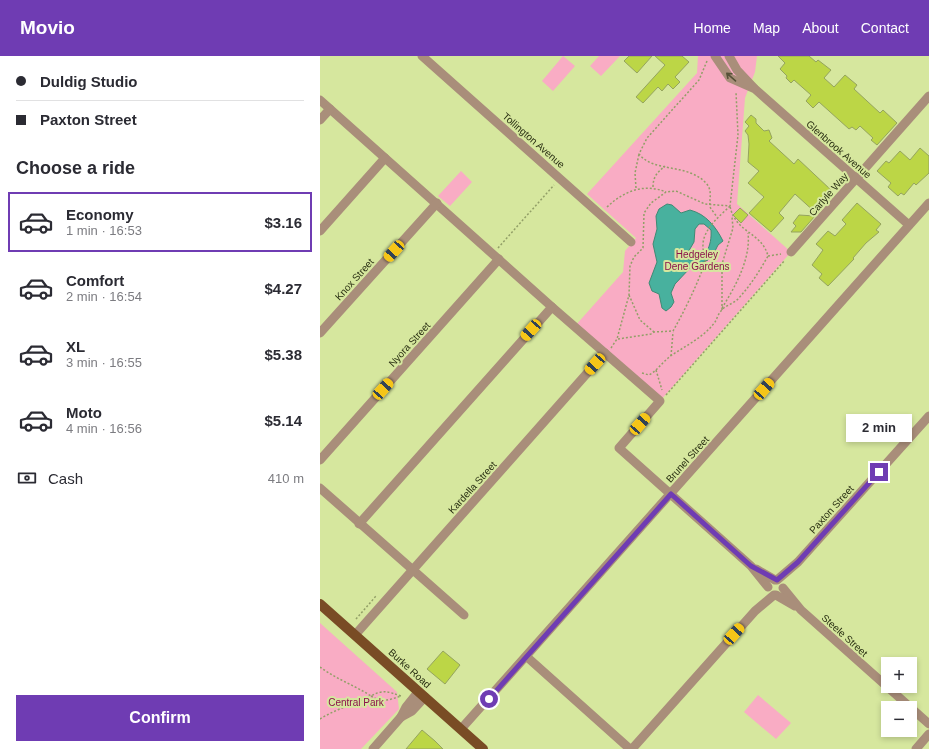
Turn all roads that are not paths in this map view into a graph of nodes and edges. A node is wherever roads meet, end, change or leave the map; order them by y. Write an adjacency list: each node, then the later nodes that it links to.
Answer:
1 (422, 56): 15 (street, Tollington Avenue)
2 (729, 56): 4 (street, Glenbrook Avenue)
3 (711, 57): 4 (street, Glenbrook Avenue, one-way to 3)
4 (755, 89): 10 (street, Glenbrook Avenue)
5 (929, 96): 10 (street, Carlyle Way)
6 (320, 100): 7 (street)
7 (330, 109): 8 (street); 9 (street)
8 (320, 120)
9 (385, 158): 11 (street); 14 (street)
10 (857, 179): 13 (street, Glenbrook Avenue); 16 (street, Carlyle Way)
11 (437, 203): 17 (street); 19 (street, Knox Street)
12 (929, 203): 13 (street, Brunel Street)
13 (909, 225): 24 (street, Brunel Street)
14 (320, 231)
15 (631, 242)
16 (792, 252)
17 (496, 256): 18 (street); 22 (street, Nyora Street)
18 (552, 307): 20 (street); 25 (street)
19 (320, 333)
20 (608, 350): 24 (street, Steele Street); 27 (street, Kardella Street)
21 (929, 416): 28 (street, Paxton Street)
22 (320, 460)
23 (320, 488): 25 (street)
24 (671, 494): 26 (street, Steele Street); 34 (street, Brunel Street)
25 (359, 524): 27 (street)
26 (751, 566): 28 (street, Steele Street); 29 (street, Steele Street)
27 (412, 570): 32 (street); 33 (street, Kardella Street)
28 (780, 584): 29 (street); 29 (street); 31 (street, Steele Street)
29 (772, 592): 31 (street, Steele Street); 42 (street)
30 (320, 604): 33 (main road, Burke Road)
31 (801, 610): 36 (street, Steele Street)
32 (464, 615)
33 (355, 635): 35 (main road, Burke Road)
34 (526, 657): 37 (street, Brunel Street); 42 (street)
35 (422, 694): 37 (main road, Burke Road); 41 (street)
36 (929, 724)
37 (461, 729): 39 (main road, Burke Road)
38 (929, 734): 40 (street)
39 (480, 748)
40 (917, 748)
41 (373, 749)
42 (631, 749)

